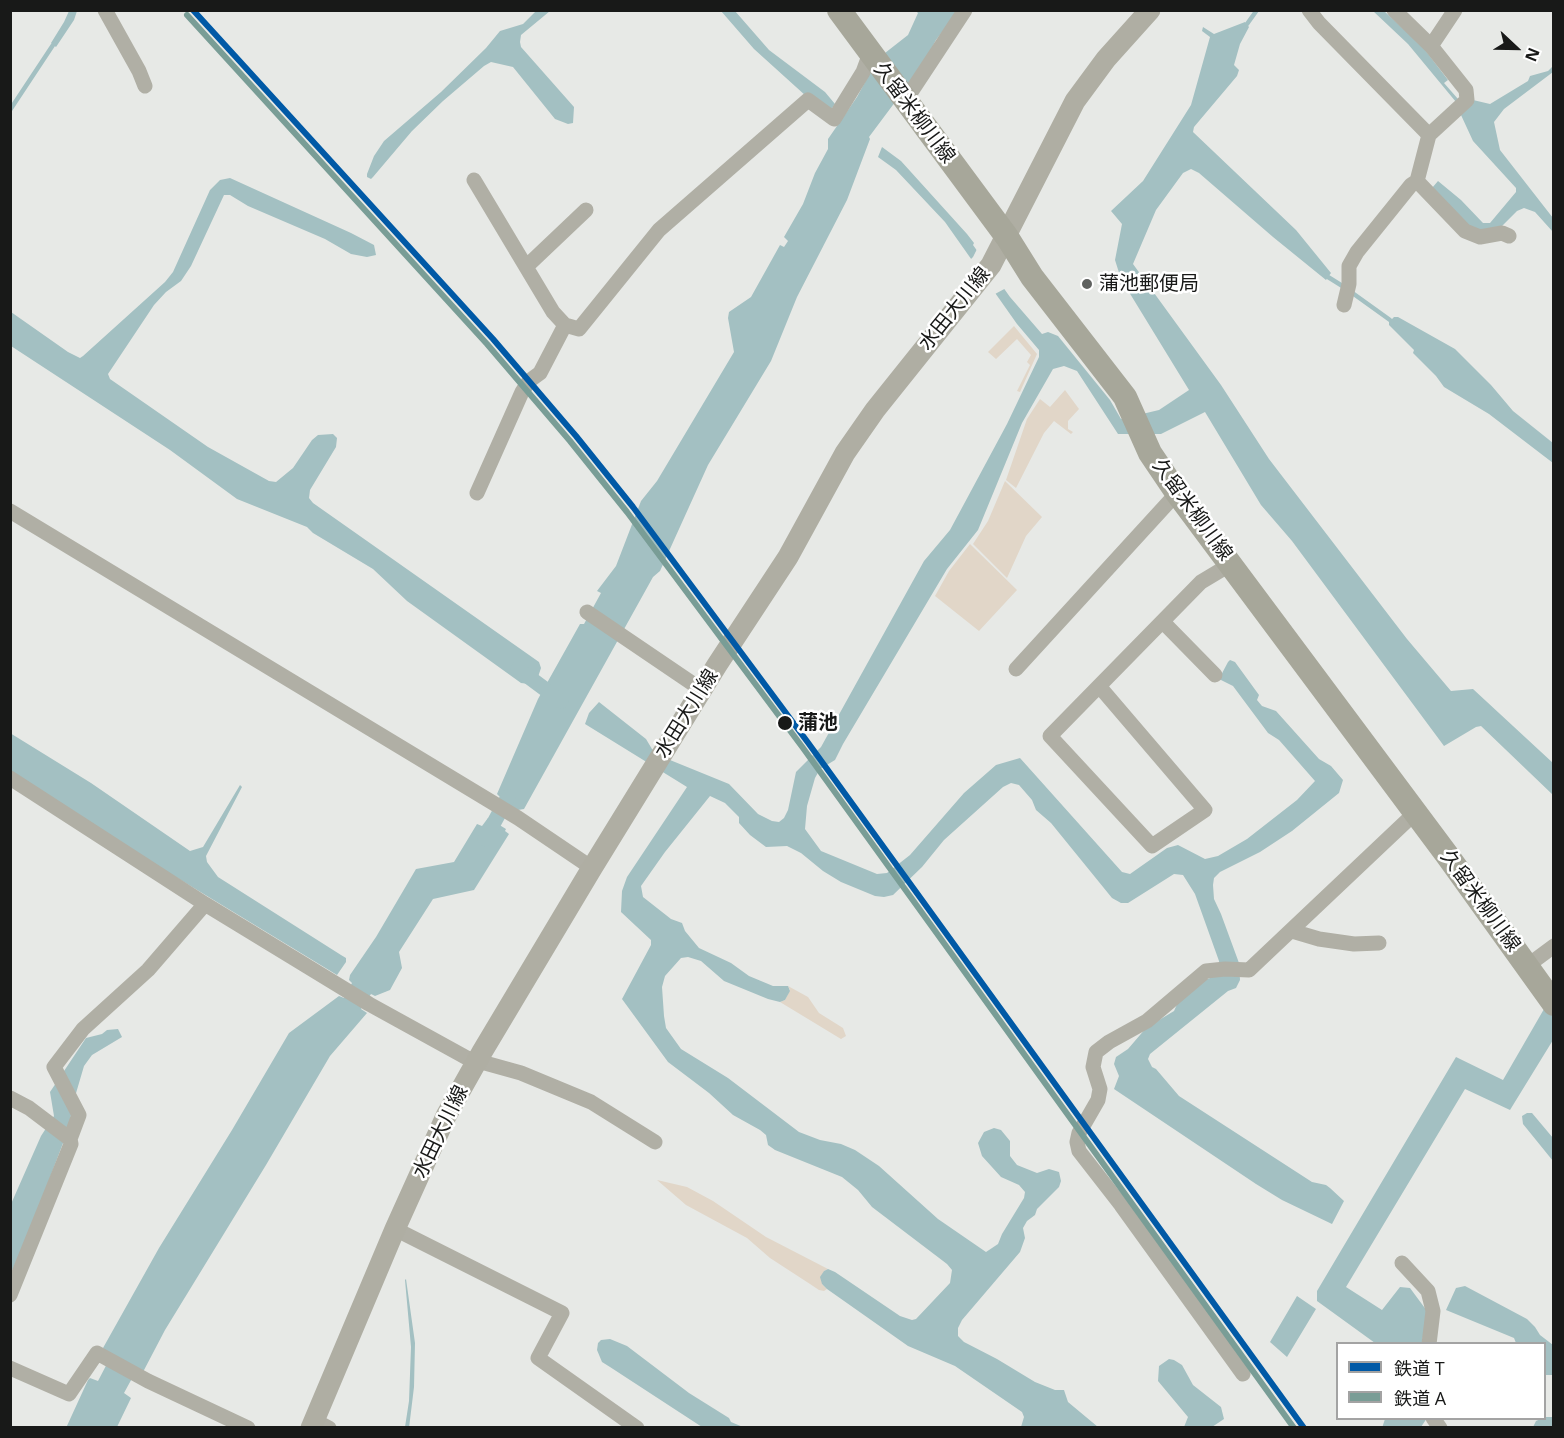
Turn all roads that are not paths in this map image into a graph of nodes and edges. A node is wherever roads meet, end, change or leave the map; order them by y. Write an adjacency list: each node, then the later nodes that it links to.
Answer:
1 (105, 10): 10 (street)
2 (839, 10): 9 (main road, 久留米柳川線)
3 (965, 10): 11 (street)
4 (1150, 10): 17 (main road, 水田大川線)
5 (1309, 10): 12 (street)
6 (1394, 10): 8 (street)
7 (1455, 10): 8 (street)
8 (1431, 46): 12 (street)
9 (873, 57): 11 (main road, 久留米柳川線); 20 (street)
10 (145, 86)
11 (904, 99): 17 (main road, 久留米柳川線)
12 (1429, 135): 14 (street)
13 (474, 180): 18 (street)
14 (1417, 181): 16 (street); 19 (street)
15 (586, 210): 18 (street)
16 (1509, 236)
17 (1007, 237): 22 (main road, 久留米柳川線); 30 (main road, 水田大川線)
18 (527, 266): 20 (street)
19 (1344, 305)
20 (565, 325): 21 (street)
21 (477, 493)
22 (1177, 493): 24 (main road, 久留米柳川線); 27 (street)
23 (10, 511): 33 (street)
24 (1231, 564): 26 (street); 32 (main road, 久留米柳川線)
25 (587, 612): 30 (street)
26 (1163, 622): 28 (street); 29 (street)
27 (1016, 669)
28 (1215, 675)
29 (1099, 687): 29 (street)
30 (702, 690): 33 (main road, 水田大川線)
31 (10, 778): 34 (street)
32 (1415, 813): 35 (street); 38 (main road, 久留米柳川線)
33 (592, 868): 40 (main road, 水田大川線)
34 (205, 904): 40 (street); 42 (street)
35 (1292, 931): 36 (street); 49 (street)
36 (1379, 943)
37 (1554, 946): 38 (street)
38 (1527, 966): 39 (main road, 久留米柳川線)
39 (1554, 1004)
40 (477, 1062): 43 (street); 44 (main road, 水田大川線)
41 (10, 1098): 42 (street)
42 (70, 1139): 46 (street)
43 (655, 1142)
44 (395, 1229): 50 (main road, 水田大川線); 52 (street)
45 (1402, 1263): 47 (street)
46 (10, 1295)
47 (1428, 1342)
48 (10, 1368): 51 (street)
49 (1243, 1374)
50 (318, 1425)
51 (248, 1428)
52 (637, 1428)

